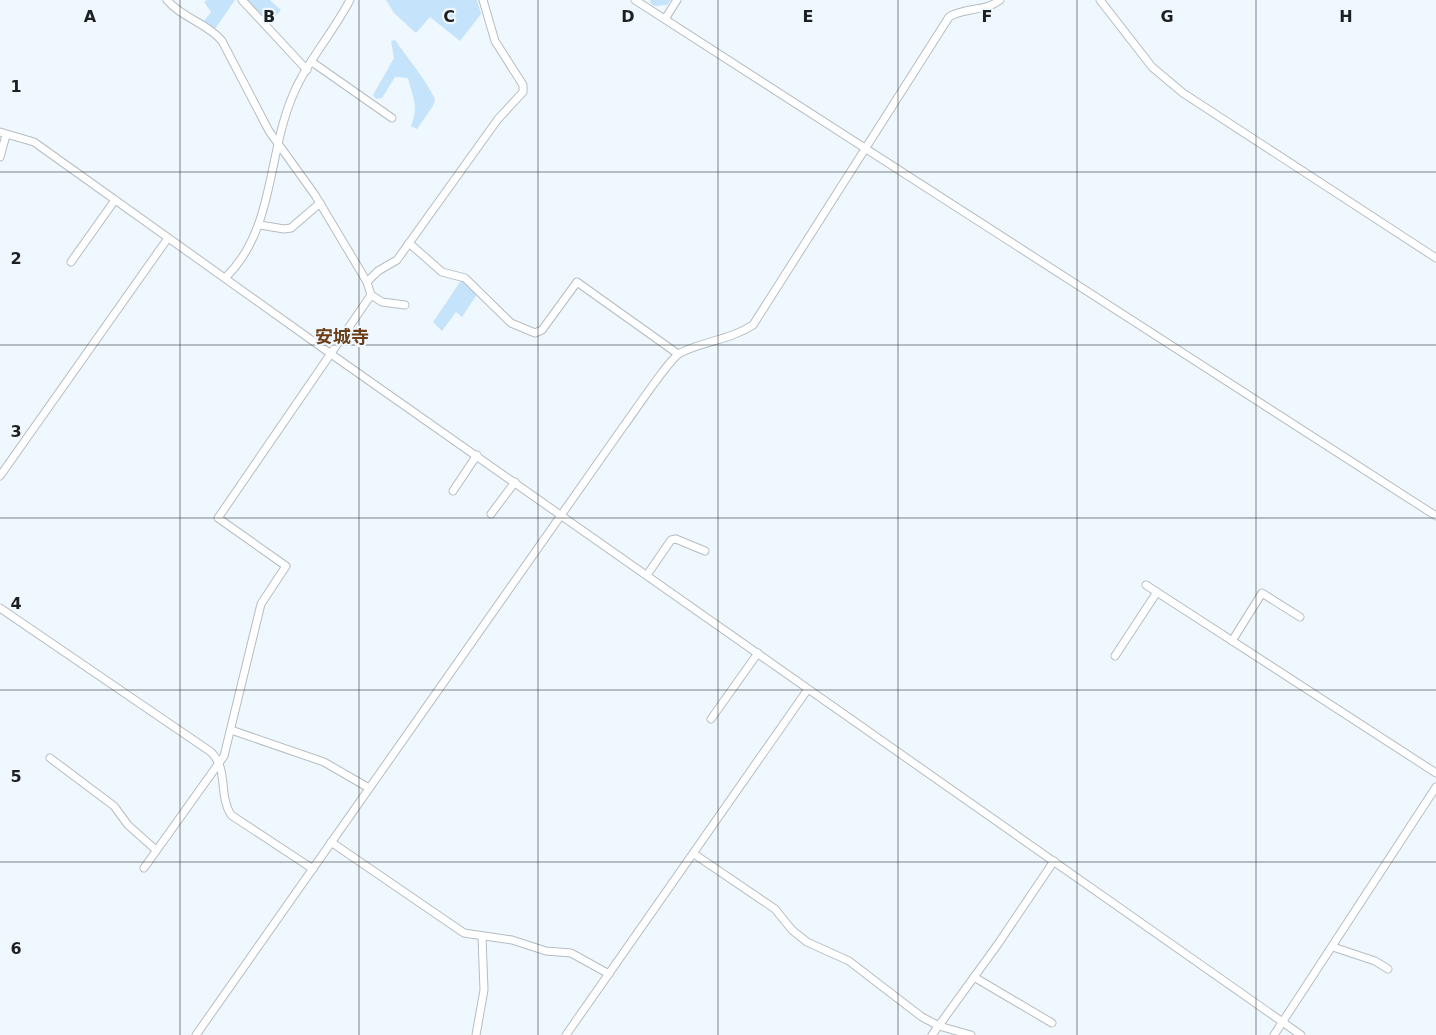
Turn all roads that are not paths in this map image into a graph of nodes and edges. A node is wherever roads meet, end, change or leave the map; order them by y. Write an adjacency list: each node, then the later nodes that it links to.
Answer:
1 (167, 0): 14 (street)
2 (242, 0): 11 (street)
3 (350, 0): 10 (street)
4 (483, 0): 21 (street)
5 (635, 0): 9 (street)
6 (677, 0): 9 (street)
7 (1000, 0): 15 (street)
8 (1100, 0): 22 (street)
9 (665, 19): 15 (street)
10 (312, 62): 11 (street); 12 (street)
11 (307, 70): 14 (street)
12 (392, 118)
13 (3, 134): 16 (street); 17 (street)
14 (277, 142): 18 (street); 19 (street)
15 (866, 148): 29 (street); 36 (street)
16 (0, 157)
17 (115, 200): 20 (street); 23 (street)
18 (320, 203): 19 (street); 25 (street)
19 (260, 225): 24 (street)
20 (168, 238): 24 (street); 31 (street)
21 (409, 244): 25 (street); 29 (street)
22 (1436, 258)
23 (72, 262)
24 (225, 278): 28 (street)
25 (367, 282): 26 (street)
26 (371, 295): 27 (street); 28 (street)
27 (405, 305)
28 (331, 354): 30 (street); 48 (street)
29 (678, 354): 35 (street)
30 (477, 455): 32 (street); 33 (street)
31 (0, 476)
32 (515, 482): 34 (street); 35 (street)
33 (453, 490)
34 (491, 514)
35 (562, 516): 38 (street); 53 (street)
36 (1436, 516)
37 (705, 551): 38 (street)
38 (647, 575): 44 (street)
39 (1146, 585): 40 (street)
40 (1157, 592): 43 (street); 45 (street)
41 (0, 608): 50 (street)
42 (1300, 617): 43 (street)
43 (1232, 641): 51 (street)
44 (758, 653): 46 (street); 47 (street)
45 (1115, 656)
46 (808, 689): 56 (street); 57 (street)
47 (712, 719)
48 (231, 730): 50 (street); 53 (street)
49 (50, 758): 55 (street)
50 (220, 764): 55 (street); 59 (street)
51 (1436, 773)
52 (1436, 787): 61 (street)
53 (369, 788): 54 (street)
54 (331, 842): 59 (street); 60 (street)
55 (156, 850): 58 (street)
56 (694, 854): 63 (street); 67 (street)
57 (1054, 861): 64 (street); 66 (street)
58 (144, 868)
59 (313, 869): 68 (street)
60 (482, 936): 63 (street); 69 (street)
61 (1333, 948): 62 (street); 66 (street)
62 (1388, 969)
63 (609, 974): 70 (street)
64 (974, 977): 65 (street); 67 (street)
65 (1052, 1023)
66 (1283, 1023): 73 (street); 74 (street)
67 (939, 1026): 71 (street); 72 (street)
68 (196, 1035)
69 (476, 1035)
70 (566, 1035)
71 (932, 1035)
72 (971, 1035)
73 (1274, 1035)
74 (1301, 1035)

